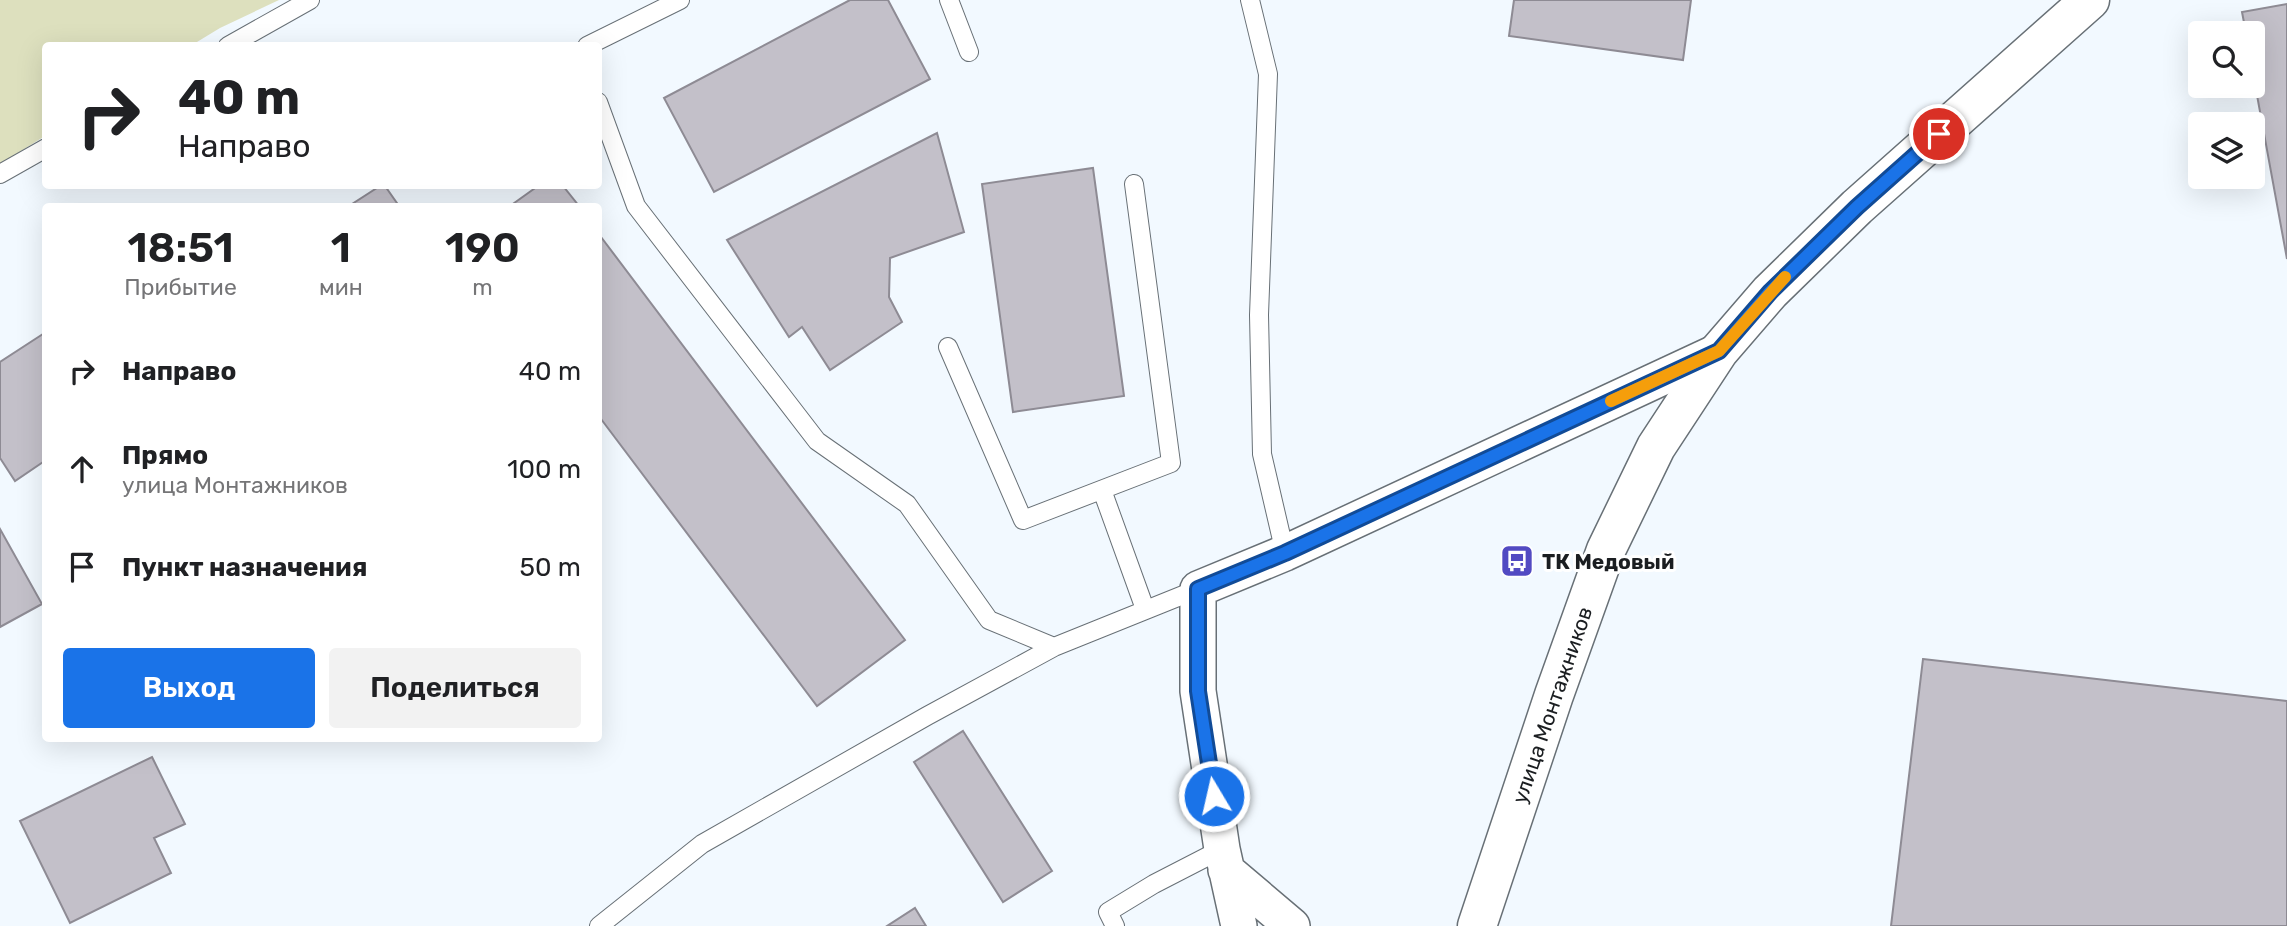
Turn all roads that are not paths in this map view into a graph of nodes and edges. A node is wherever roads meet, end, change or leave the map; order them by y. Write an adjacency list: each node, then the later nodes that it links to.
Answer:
1 (310, 0): 6 (lane)
2 (680, 0): 7 (lane)
3 (949, 0): 8 (lane)
4 (1250, 0): 16 (lane)
5 (2090, 0): 14 (main road, улица Монтажников)
6 (235, 42)
7 (595, 42)
8 (969, 52)
9 (602, 113): 19 (lane)
10 (42, 150): 11 (lane)
11 (0, 174)
12 (1134, 184): 15 (lane)
13 (948, 347): 15 (lane)
14 (1719, 351): 16 (street); 21 (main road, улица Монтажников)
15 (1102, 490): 18 (lane)
16 (1285, 553): 17 (street)
17 (1198, 589): 18 (lane); 20 (street)
18 (1145, 609): 19 (lane)
19 (1054, 647): 22 (lane)
20 (1224, 860): 23 (lane); 24 (street); 25 (street)
21 (1475, 924)
22 (599, 926)
23 (1115, 926)
24 (1240, 926)
25 (1292, 926)

